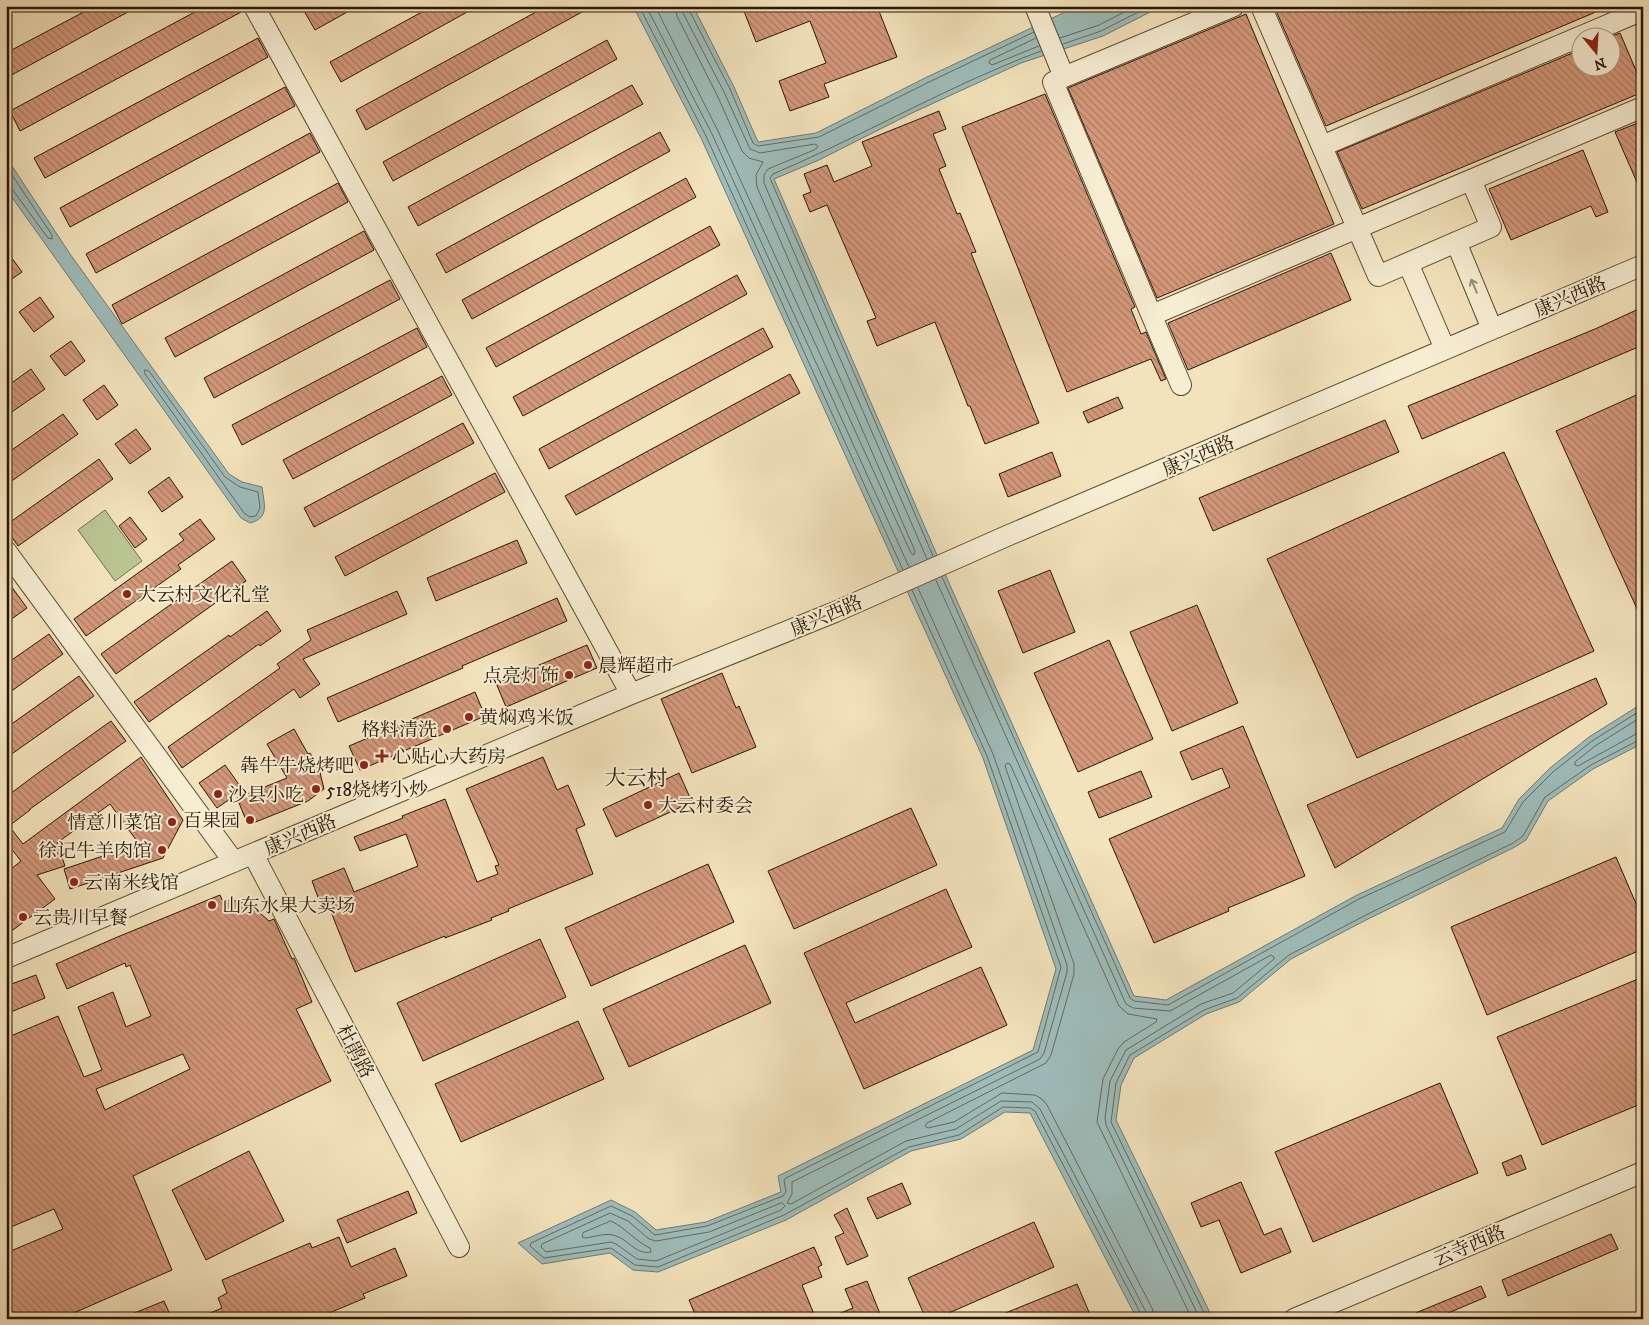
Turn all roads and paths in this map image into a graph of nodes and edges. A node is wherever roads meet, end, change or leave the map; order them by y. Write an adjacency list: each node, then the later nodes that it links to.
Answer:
1 (254, 6): 19 (street)
2 (1035, 6): 6 (street)
3 (1234, 6): 6 (street)
4 (1261, 6): 8 (street)
5 (1643, 10): 8 (street)
6 (1064, 77): 14 (street)
7 (1643, 107): 9 (street)
8 (1322, 146): 10 (street)
9 (1471, 180): 10 (street); 11 (street)
10 (1357, 228): 12 (street); 14 (street)
11 (1456, 242): 12 (street); 15 (street, one-way to 11)
12 (1408, 263): 16 (street)
13 (1643, 265): 15 (street, 康兴西路)
14 (1152, 316): 17 (street)
15 (1492, 329): 16 (street, 康兴西路)
16 (1445, 349): 19 (street, 康兴西路)
17 (1181, 385)
18 (6, 551): 21 (street)
19 (631, 694): 20 (street, 康兴西路)
20 (253, 854): 21 (street, 康兴西路); 24 (street, 杜鹃路)
21 (234, 862): 22 (street, 康兴西路)
22 (6, 958)
23 (1643, 1172): 25 (street, 云寺西路)
24 (459, 1247)
25 (1294, 1319)

